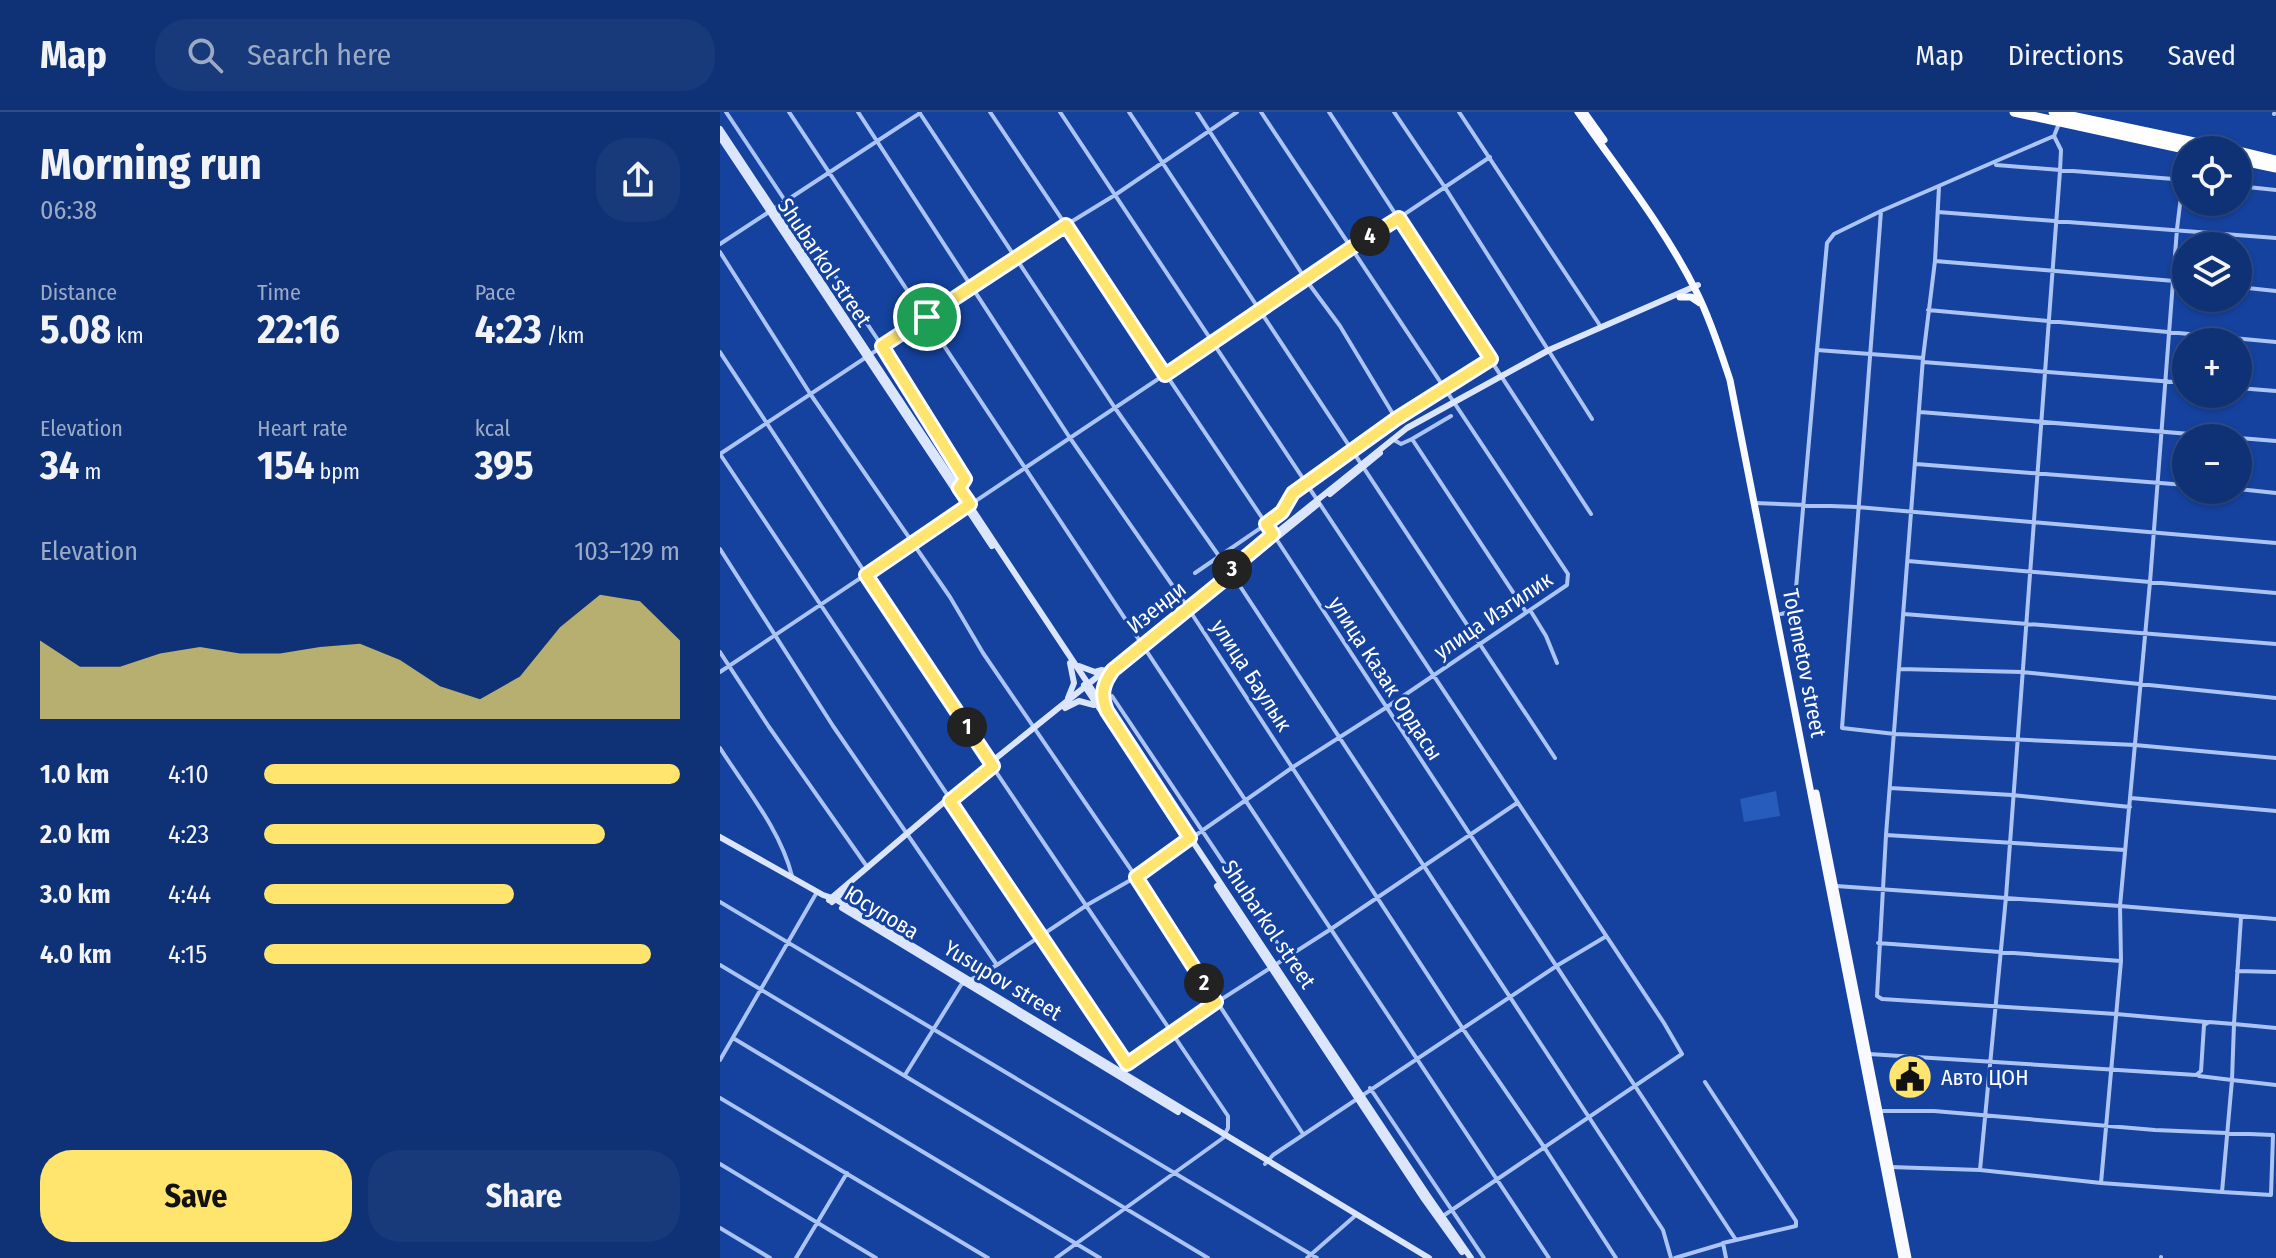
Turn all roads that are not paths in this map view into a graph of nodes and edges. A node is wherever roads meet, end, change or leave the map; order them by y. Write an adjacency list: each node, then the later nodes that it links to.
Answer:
1 (726, 112): 39 (street, Shubarkol street)
2 (789, 112): 31 (street)
3 (858, 112): 22 (street, улица Баулык)
4 (920, 112): 22 (street); 53 (street)
5 (990, 112): 46 (street, улица Казак Ордасы)
6 (1060, 112): 38 (street)
7 (1129, 112): 27 (street)
8 (1197, 112): 18 (street)
9 (1237, 112): 18 (street)
10 (1261, 112): 51 (street, улица Изгилик)
11 (1329, 112): 44 (street)
12 (1394, 112): 34 (street)
13 (1459, 112): 25 (street)
14 (1581, 112): 55 (main road, Tolemetov street); 60 (main road, Tolemetov street)
15 (2014, 112): 16 (highway)
16 (2060, 115): 19 (street); 21 (highway); 23 (highway)
17 (720, 129): 40 (street, Shubarkol street)
18 (1210, 131): 27 (street); 57 (street)
19 (2054, 136): 29 (street); 32 (street)
20 (720, 137): 40 (street, Shubarkol street)
21 (2172, 138)
22 (877, 141): 31 (street); 59 (street, улица Баулык)
23 (2172, 147)
24 (2252, 155): 26 (highway)
25 (1490, 157): 34 (street); 70 (street)
26 (2276, 160)
27 (1163, 162): 38 (street); 67 (street)
28 (2252, 163): 30 (highway)
29 (1994, 164): 32 (street); 35 (street)
30 (2276, 168)
31 (829, 171): 39 (street); 68 (street)
32 (2060, 171): 33 (street); 45 (street)
33 (2172, 179)
34 (1444, 186): 44 (street); 77 (street)
35 (1939, 187): 41 (street); 42 (street)
36 (2252, 187): 37 (street)
37 (2276, 190)
38 (1115, 195): 46 (street); 73 (street)
39 (783, 201): 40 (street); 74 (street, Shubarkol street)
40 (770, 209): 50 (street); 79 (street, Shubarkol street)
41 (1881, 211): 75 (street); 78 (street)
42 (1938, 212): 45 (street); 54 (street)
43 (2179, 216): 47 (street)
44 (1399, 218): 51 (street); 80 (street)
45 (2056, 220): 47 (street); 56 (street)
46 (1066, 225): 53 (street); 83 (street, улица Казак Ордасы)
47 (2177, 229): 48 (street); 49 (street)
48 (2177, 232)
49 (2276, 238)
50 (720, 244)
51 (1351, 248): 57 (street); 87 (street, улица Изгилик)
52 (720, 252): 90 (street)
53 (1018, 258): 59 (street); 92 (street)
54 (1935, 261): 56 (street); 66 (street)
55 (1685, 271): 60 (main road, Tolemetov street); 64 (main road)
56 (2051, 271): 58 (street); 69 (street)
57 (1306, 280): 67 (street); 95 (street)
58 (2172, 281)
59 (971, 288): 68 (street); 100 (street, улица Баулык)
60 (1697, 288): 64 (street, Изенди); 65 (main road, Tolemetov street); 117 (main road, Tolemetov street)
61 (2252, 288): 62 (street)
62 (2276, 291)
63 (2172, 294): 71 (street)
64 (1680, 295): 65 (main road); 70 (street, Изенди)
65 (1703, 306): 117 (main road, Tolemetov street)
66 (1927, 310): 69 (street); 81 (street)
67 (1262, 311): 73 (street); 104 (street)
68 (927, 317): 74 (street); 108 (street)
69 (2047, 321): 71 (street); 82 (street)
70 (1601, 328): 77 (street, Изенди)
71 (2169, 331): 72 (street); 85 (street)
72 (2276, 342)
73 (1212, 344): 83 (street); 111 (street)
74 (882, 346): 79 (street); 113 (street, Shubarkol street)
75 (1817, 350): 78 (street); 118 (street)
76 (720, 352): 98 (street)
77 (1550, 352): 84 (street, Изенди); 96 (street)
78 (1869, 354): 81 (street); 120 (street)
79 (868, 355): 90 (street); 113 (street, Shubarkol street); 119 (street, Shubarkol street)
80 (1491, 359): 84 (street); 87 (street)
81 (1923, 360): 82 (street); 93 (street)
82 (2044, 371): 85 (street); 97 (street)
83 (1165, 375): 92 (street); 124 (street, улица Казак Ордасы)
84 (1502, 377): 91 (street, Изенди); 122 (street)
85 (2166, 382): 86 (street); 99 (street)
86 (2172, 382)
87 (1445, 388): 91 (street, улица Изгилик); 95 (street)
88 (2252, 389): 89 (street)
89 (2276, 391)
90 (811, 395): 98 (street); 128 (street)
91 (1455, 403): 102 (street, Изенди); 140 (street, улица Изгилик)
92 (1115, 408): 100 (street); 130 (street)
93 (1919, 412): 97 (street); 106 (street)
94 (1451, 416): 101 (street)
95 (1396, 419): 104 (street)
96 (1592, 419)
97 (2040, 422): 99 (street); 109 (street)
98 (767, 424): 105 (street); 135 (street)
99 (2161, 432): 103 (street); 110 (street)
100 (1070, 438): 108 (street); 139 (street, улица Баулык)
101 (1412, 439): 102 (street); 140 (street)
102 (1394, 440): 107 (street, Изенди)
103 (2276, 441)
104 (1352, 450): 107 (street); 111 (street)
105 (720, 454): 138 (street)
106 (1916, 464): 109 (street); 121 (street)
107 (1362, 465): 116 (street, Изенди); 148 (street)
108 (1026, 467): 119 (street); 146 (street)
109 (2036, 472): 110 (street); 123 (street)
110 (2157, 482): 112 (street); 125 (street)
111 (1306, 484): 116 (street); 124 (street)
112 (2172, 484)
113 (959, 488): 119 (street, Shubarkol street)
114 (2252, 490): 115 (street)
115 (2276, 493)
116 (1318, 501): 126 (street, Изенди); 157 (street)
117 (1758, 502): 118 (street); 141 (main road, Tolemetov street); 195 (main road, Tolemetov street)
118 (1803, 503): 120 (street); 141 (street)
119 (968, 506): 128 (street); 150 (street, Shubarkol street)
120 (1857, 507): 121 (street); 166 (street)
121 (1912, 513): 123 (street); 131 (street)
122 (1591, 514)
123 (2032, 523): 125 (street); 132 (street)
124 (1266, 524): 126 (street, улица Казак Ордасы); 130 (street)
125 (2153, 533): 127 (street); 136 (street)
126 (1274, 536): 133 (street, Изенди); 163 (street, улица Казак Ордасы)
127 (2276, 543)
128 (912, 544): 135 (street); 165 (street)
129 (720, 549): 145 (street)
130 (1219, 556): 134 (street)
131 (1908, 561): 132 (street); 142 (street)
132 (2029, 571): 136 (street); 143 (street)
133 (1230, 572): 139 (street, Изенди); 167 (street)
134 (1195, 573)
135 (866, 575): 138 (street); 173 (street)
136 (2150, 582): 137 (street); 144 (street)
137 (2276, 593)
138 (822, 605): 145 (street); 178 (street)
139 (1188, 607): 146 (street, Изенди); 174 (street, улица Баулык)
140 (1528, 611): 148 (street, улица Изгилик); 151 (street)
141 (1781, 614): 195 (main road, Tolemetov street)
142 (1903, 614): 143 (street); 154 (street)
143 (2026, 623): 144 (street); 156 (street)
144 (2144, 634): 147 (street); 158 (street)
145 (775, 636): 152 (street); 184 (street)
146 (1143, 643): 153 (street, Изенди); 179 (street)
147 (2276, 644)
148 (1480, 645): 157 (street, улица Изгилик); 171 (street)
149 (720, 652): 152 (street)
150 (1072, 662): 153 (street); 159 (street, Shubarkol street); 162 (street)
151 (1557, 663)
152 (729, 667): 155 (street); 192 (street)
153 (1111, 668): 159 (street, Изенди); 164 (street)
154 (1899, 669): 156 (street); 166 (street)
155 (720, 672)
156 (2022, 672): 158 (street); 168 (street)
157 (1433, 676): 163 (street, улица Изгилик); 180 (street)
158 (2140, 686): 161 (street); 169 (street)
159 (1088, 687): 162 (street, Изенди); 164 (street, Shubarkol street)
160 (1112, 696): 183 (street)
161 (2276, 698)
162 (1063, 707): 164 (street); 165 (street, Изенди)
163 (1387, 707): 167 (street, улица Изгилик); 186 (street, улица Казак Ордасы)
164 (1104, 712): 188 (street, Shubarkol street)
165 (1035, 729): 173 (street, Изенди); 194 (street)
166 (1895, 734): 168 (street); 175 (street)
167 (1339, 739): 174 (street, улица Изгилик); 191 (street)
168 (2016, 740): 169 (street); 176 (street)
169 (2135, 745): 172 (street); 177 (street)
170 (720, 748): 193 (street)
171 (1555, 758)
172 (2276, 758)
173 (992, 765): 178 (street, Изенди); 202 (street)
174 (1293, 767): 179 (street, улица Изгилик); 198 (street, улица Баулык)
175 (1890, 788): 176 (street); 185 (street)
176 (2012, 795): 181 (street); 189 (street)
177 (2131, 798): 181 (street); 182 (street)
178 (949, 799): 184 (street, Изенди); 208 (street)
179 (1246, 800): 183 (street, улица Изгилик); 207 (street)
180 (1517, 803): 186 (street); 209 (street)
181 (2130, 807): 190 (street)
182 (2276, 811)
183 (1201, 830): 188 (street, улица Изгилик); 213 (street)
184 (908, 834): 192 (street, Изенди); 216 (street)
185 (1886, 835): 189 (street); 196 (street)
186 (1470, 836): 191 (street); 217 (street, улица Казак Ордасы)
187 (720, 837): 193 (street, Yusupov street)
188 (1188, 839): 194 (street, улица Изгилик); 218 (street, Shubarkol street)
189 (2009, 841): 190 (street); 199 (street)
190 (2125, 850): 204 (street)
191 (1423, 866): 198 (street); 223 (street)
192 (868, 868): 197 (street, Изенди); 200 (street, Изенди)
193 (792, 876): 200 (street, Yusupov street)
194 (1136, 877): 202 (street, улица Изгилик); 224 (street)
195 (1832, 886): 196 (street); 234 (main road, Tolemetov street); 235 (main road, Tolemetov street)
196 (1881, 888): 199 (street); 211 (street)
197 (844, 891): 200 (street, Изенди); 203 (street)
198 (1377, 897): 207 (street); 231 (street, улица Баулык)
199 (2006, 897): 204 (street); 212 (street)
200 (828, 898): 203 (street, Yusupov street); 210 (street); 221 (street, Юсупова)
201 (720, 902): 210 (street)
202 (1087, 905): 208 (street, улица Изгилик); 232 (street)
203 (846, 906): 221 (street, Yusupov street)
204 (2120, 906): 205 (street); 214 (street)
205 (2241, 917): 206 (street); 219 (street)
206 (2276, 919)
207 (1331, 929): 213 (street); 236 (street)
208 (1040, 936): 216 (street, улица Изгилик); 239 (street)
209 (1605, 937): 217 (street); 247 (street)
210 (788, 941): 222 (street); 230 (street)
211 (1878, 943): 212 (street); 225 (street)
212 (2001, 953): 214 (street); 225 (street)
213 (1287, 957): 218 (street)
214 (2121, 961): 226 (street)
215 (720, 965): 222 (street)
216 (997, 965): 221 (street, улица Изгилик)
217 (1558, 965): 223 (street); 247 (street, улица Казак Ордасы)
218 (1273, 966): 224 (street); 249 (street, Shubarkol street)
219 (2237, 971): 220 (street); 228 (street)
220 (2276, 972)
221 (967, 982): 230 (street); 241 (street, Yusupov street)
222 (762, 989): 233 (street); 242 (street)
223 (1510, 998): 231 (street); 253 (street)
224 (1216, 1002): 232 (street); 256 (street)
225 (1996, 1008): 226 (street); 238 (street)
226 (2116, 1014): 227 (street); 240 (street)
227 (2206, 1022): 228 (street); 243 (street)
228 (2234, 1024): 229 (street); 244 (street)
229 (2276, 1028)
230 (933, 1029): 242 (street); 263 (street)
231 (1463, 1029): 236 (street); 258 (street, улица Баулык)
232 (1172, 1031): 239 (street); 257 (street)
233 (733, 1038): 237 (street); 275 (street)
234 (1860, 1041): 235 (main road); 294 (main road, Tolemetov street)
235 (1868, 1054): 238 (street); 251 (main road, Tolemetov street)
236 (1416, 1058): 248 (street); 265 (street)
237 (720, 1060)
238 (1990, 1062): 240 (street); 252 (street)
239 (1127, 1064): 241 (street)
240 (2111, 1070): 243 (street); 254 (street)
241 (1118, 1073): 257 (street, Yusupov street)
242 (905, 1075): 268 (street)
243 (2196, 1075): 244 (street)
244 (2232, 1080): 246 (street); 255 (street)
245 (1705, 1082): 274 (street)
246 (2276, 1085)
247 (1635, 1087): 253 (street); 274 (street, улица Казак Ордасы)
248 (1370, 1088): 249 (street); 269 (street)
249 (1359, 1096): 256 (street); 271 (street, Shubarkol street)
250 (720, 1098): 264 (street)
251 (1879, 1111): 252 (street); 261 (main road, Tolemetov street)
252 (1984, 1115): 254 (street); 262 (street)
253 (1588, 1118): 258 (street); 292 (street)
254 (2106, 1125): 255 (street); 266 (street)
255 (2227, 1133): 267 (street); 267 (street)
256 (1303, 1134): 259 (street)
257 (1224, 1137): 259 (street, Yusupov street); 263 (street)
258 (1544, 1147): 265 (street); 291 (street, улица Баулык)
259 (1266, 1163): 270 (street, Yusupov street)
260 (720, 1164): 272 (street)
261 (1890, 1167): 262 (street); 294 (main road, Tolemetov street)
262 (1980, 1170): 266 (street)
263 (1173, 1172): 268 (street); 277 (street)
264 (847, 1173): 272 (street); 282 (street)
265 (1497, 1179): 269 (street); 290 (street)
266 (2101, 1183): 267 (street)
267 (2222, 1192)
268 (1125, 1208): 275 (street); 285 (street)
269 (1453, 1209): 271 (street); 289 (street)
270 (1355, 1217): 277 (street); 287 (street, Yusupov street); 288 (street, Yusupov street)
271 (1440, 1218): 278 (street, Shubarkol street)
272 (817, 1223): 280 (street); 281 (street)
273 (720, 1228): 279 (street)
274 (1736, 1240): 276 (street)
275 (1075, 1243): 283 (street); 284 (street)
276 (1723, 1243): 292 (street); 293 (street)
277 (1309, 1256): 286 (street)
278 (1467, 1257)
279 (770, 1258)
280 (796, 1258)
281 (876, 1258)
282 (988, 1258)
283 (1056, 1258)
284 (1100, 1258)
285 (1208, 1258)
286 (1317, 1258)
287 (1422, 1258)
288 (1429, 1258)
289 (1484, 1258)
290 (1549, 1258)
291 (1616, 1258)
292 (1673, 1258)
293 (1726, 1258)
294 (1905, 1258)

